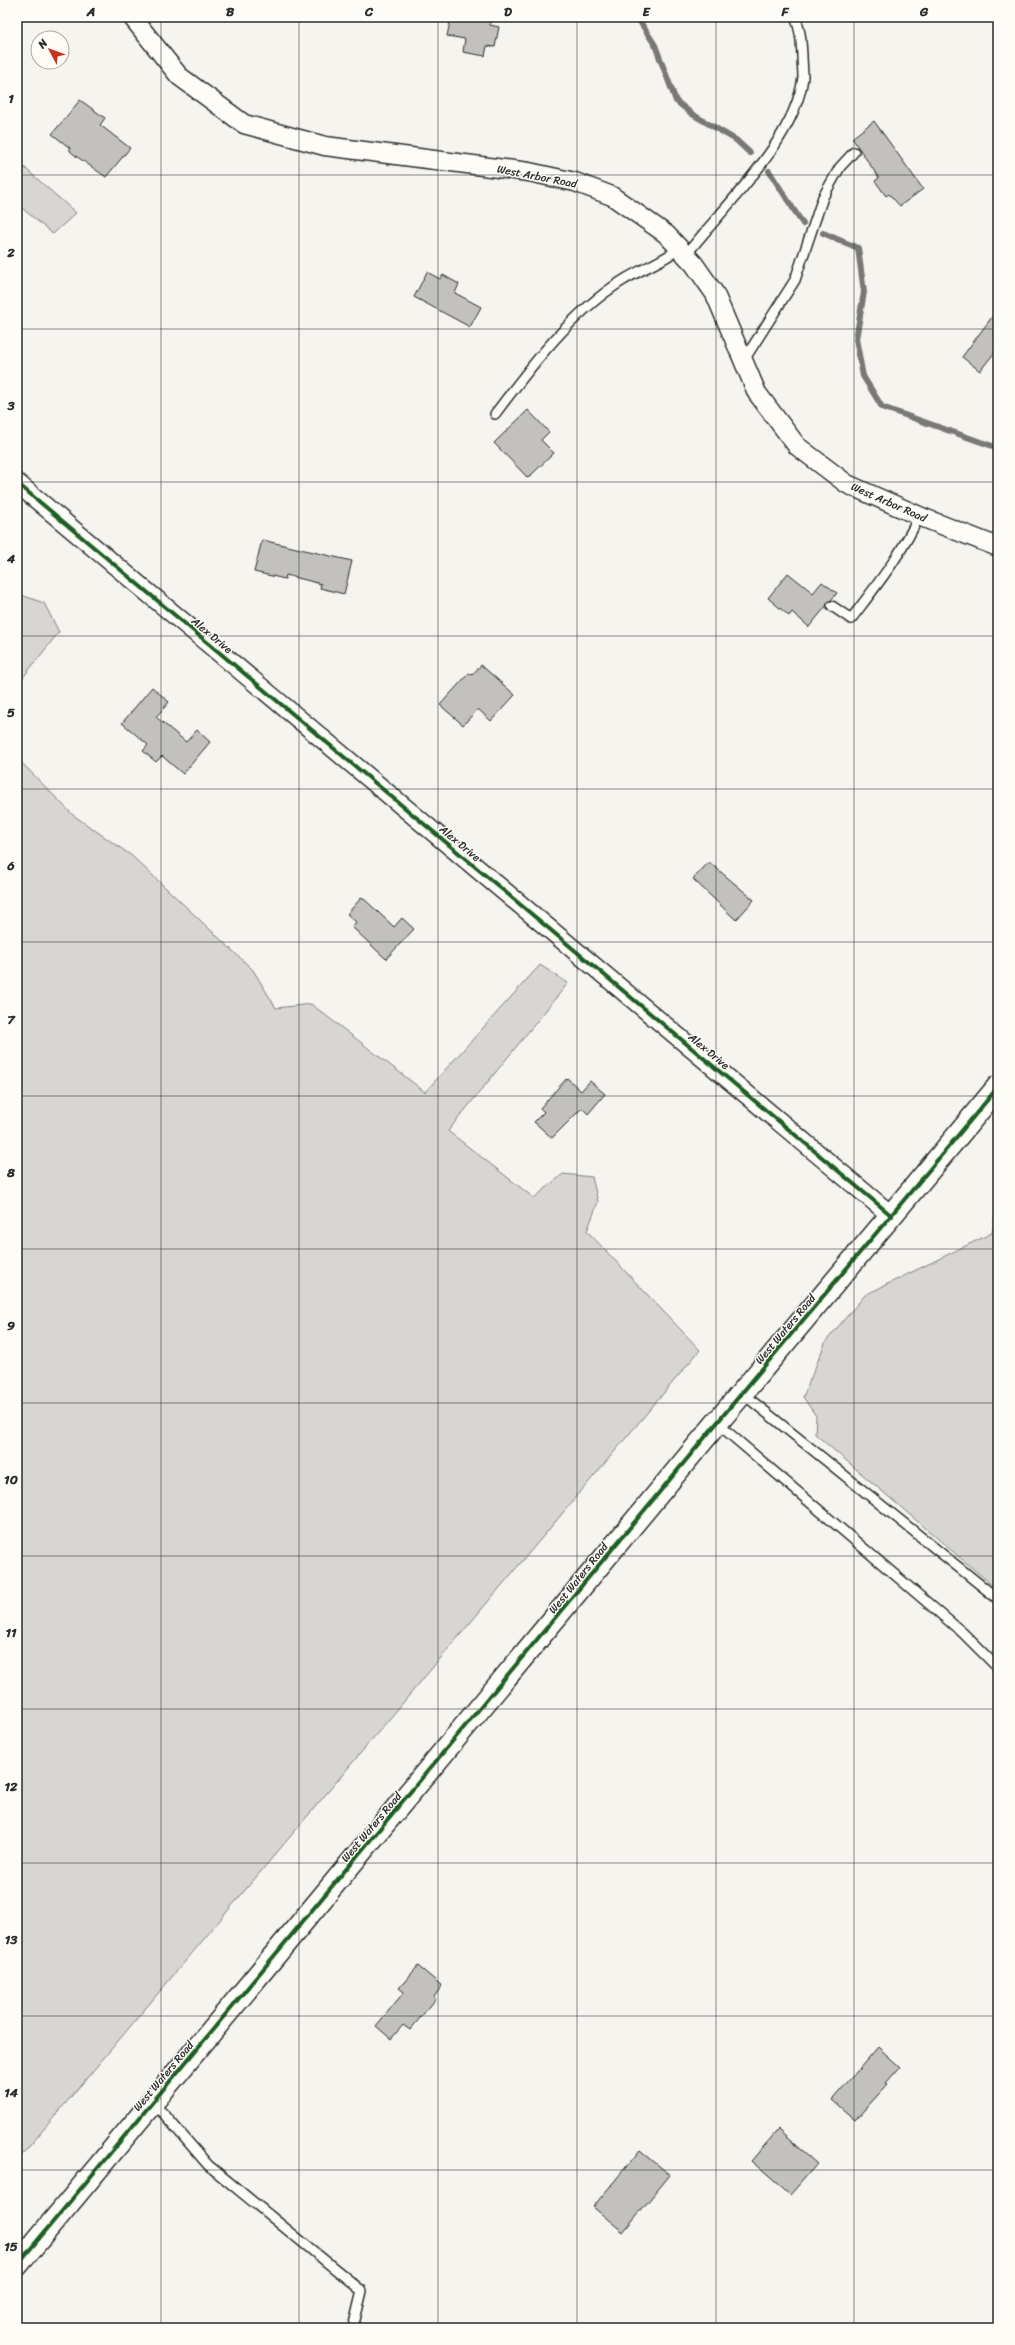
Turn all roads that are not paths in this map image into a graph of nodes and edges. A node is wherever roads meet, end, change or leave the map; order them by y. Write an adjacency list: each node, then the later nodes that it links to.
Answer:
1 (132, 17): 4 (street, West Arbor Road)
2 (795, 17): 4 (lane)
3 (854, 152): 5 (lane)
4 (683, 251): 5 (street, West Arbor Road); 6 (lane)
5 (744, 360): 8 (street, West Arbor Road)
6 (495, 414)
7 (17, 483): 12 (street, Alex Drive)
8 (919, 516): 9 (street, West Arbor Road); 10 (lane)
9 (998, 547)
10 (832, 606)
11 (998, 1087): 12 (street, West Waters Road)
12 (892, 1216): 13 (street, West Waters Road)
13 (742, 1393): 14 (street, West Waters Road); 15 (lane)
14 (717, 1422): 16 (lane); 17 (street, West Waters Road)
15 (998, 1599)
16 (998, 1668)
17 (152, 2104): 18 (street, West Waters Road); 19 (lane)
18 (17, 2265)
19 (354, 2328)

